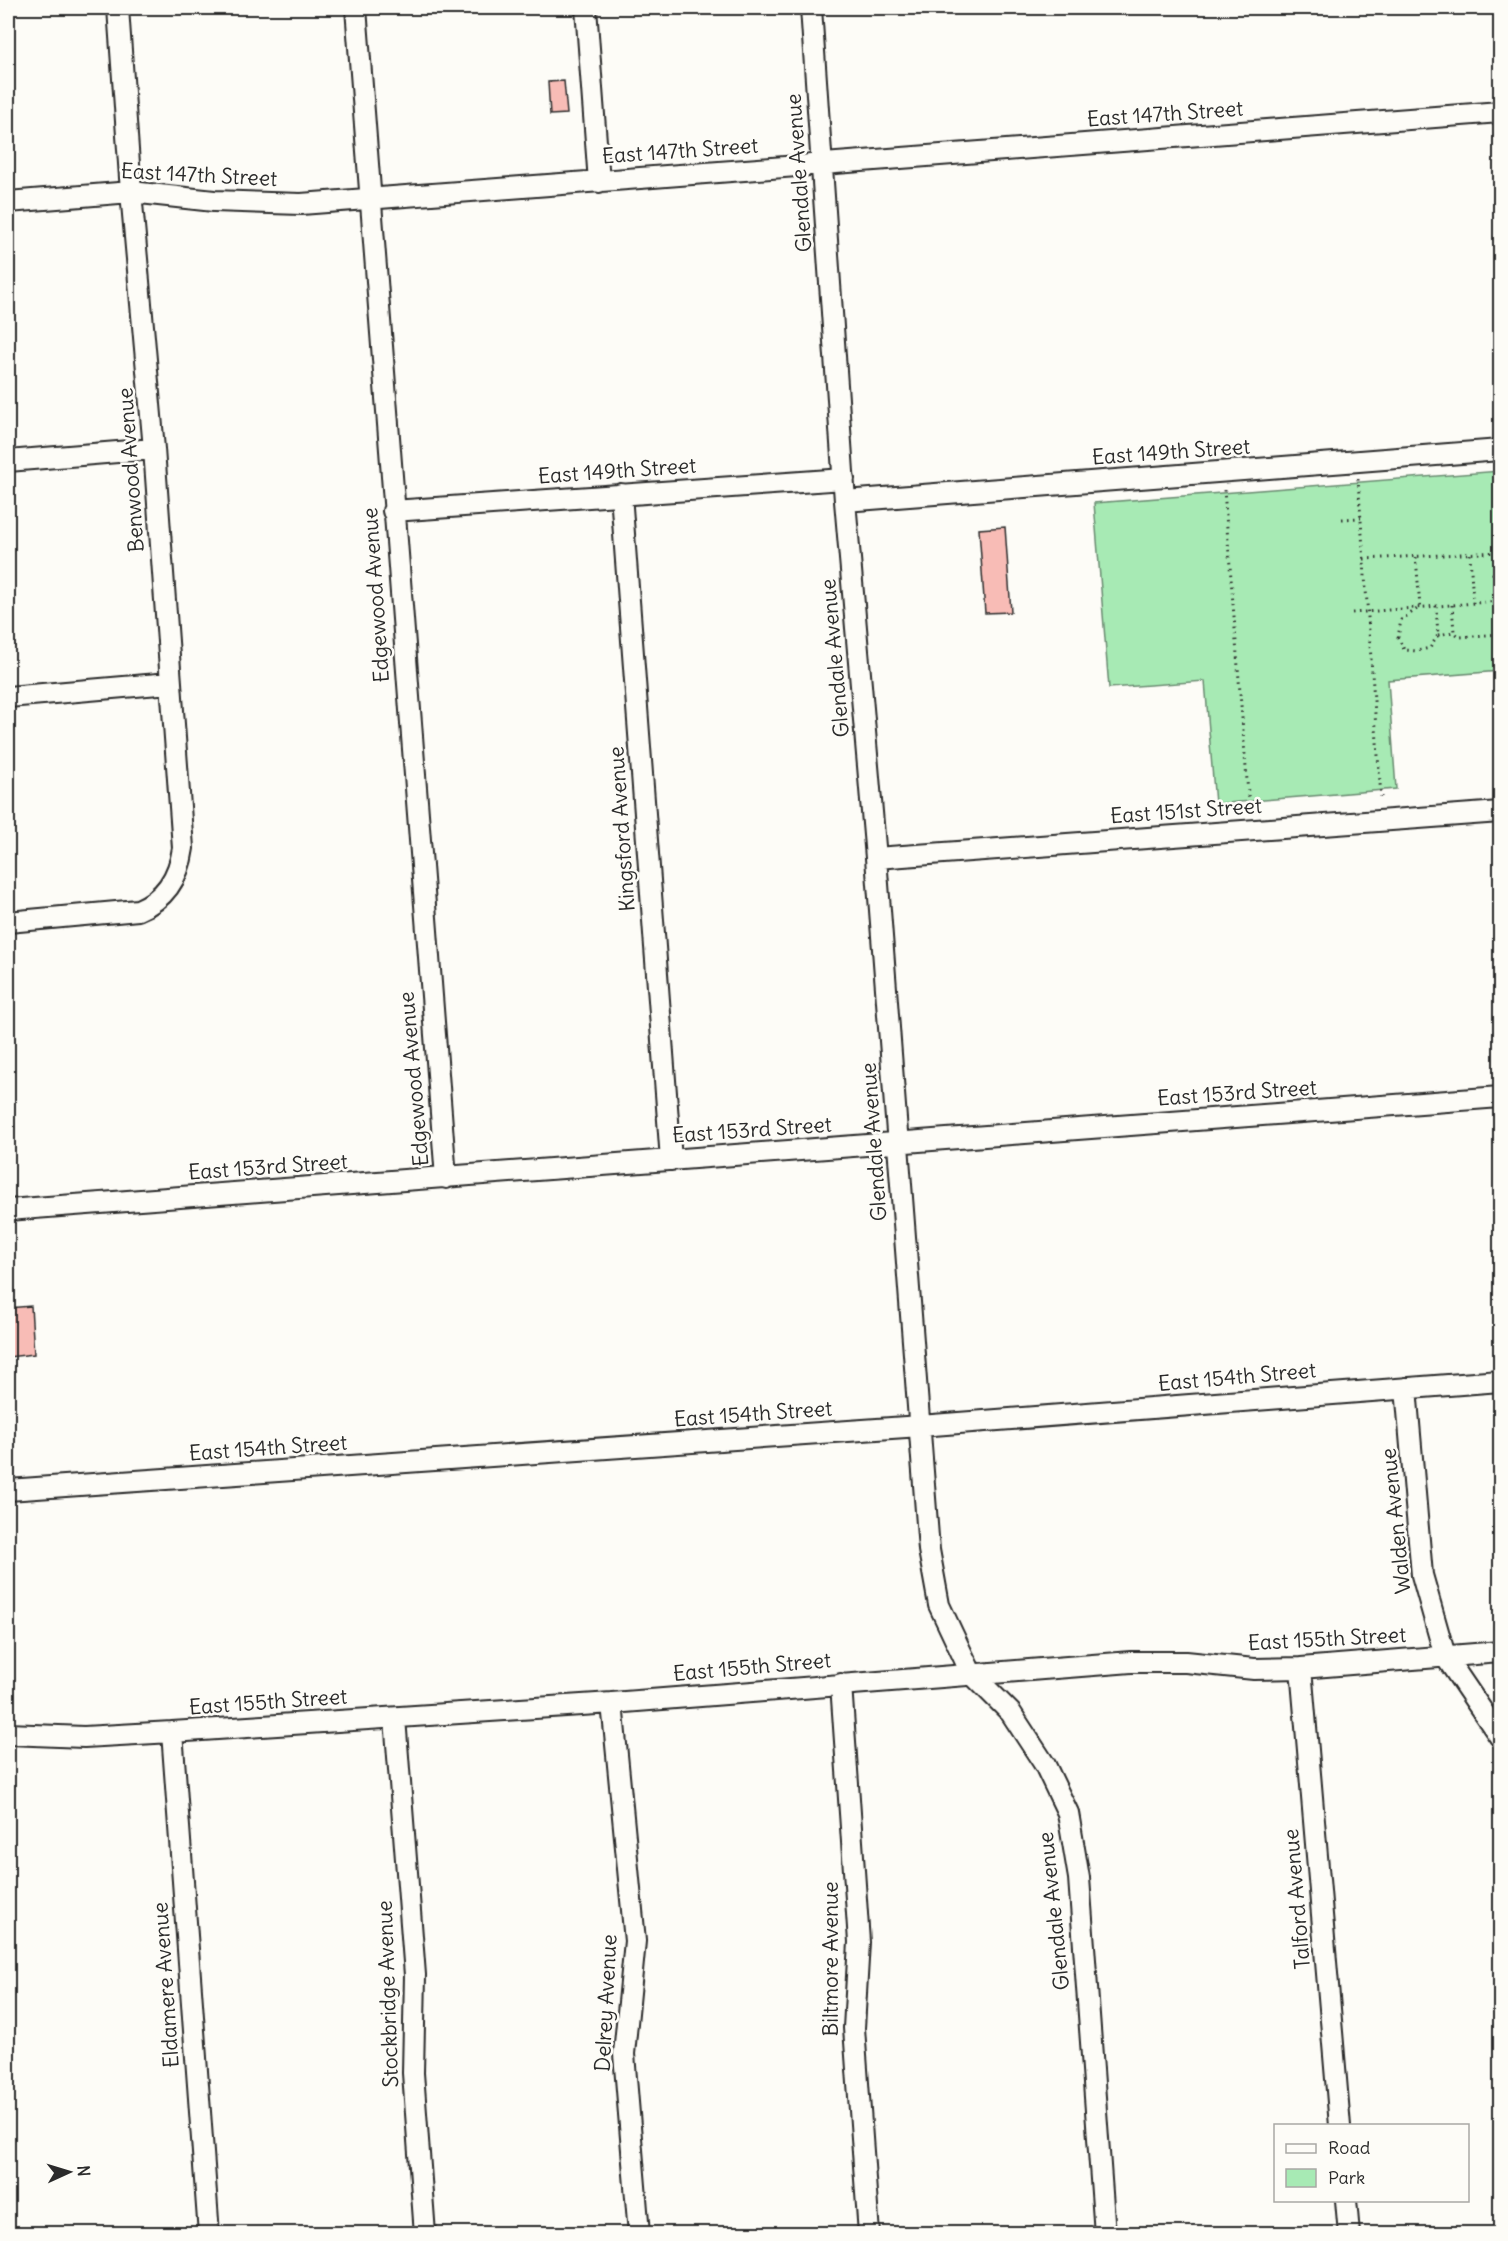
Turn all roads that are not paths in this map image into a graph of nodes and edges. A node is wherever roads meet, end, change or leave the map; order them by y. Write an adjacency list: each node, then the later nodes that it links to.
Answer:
1 (118, 8): 8 (street, Benwood Avenue)
2 (356, 8): 9 (street, Edgewood Avenue)
3 (586, 8): 7 (street)
4 (811, 8): 6 (street, Glendale Avenue)
5 (1500, 112): 6 (street, East 147th Street)
6 (823, 165): 7 (street, East 147th Street); 14 (street, Glendale Avenue)
7 (599, 182): 9 (street, East 147th Street)
8 (130, 192): 9 (street, East 147th Street); 10 (street, East 147th Street); 11 (street, Benwood Avenue)
9 (371, 198): 17 (street, Edgewood Avenue)
10 (8, 202)
11 (154, 449): 13 (street); 18 (street, Benwood Avenue)
12 (1500, 450): 16 (street, East 149th Street)
13 (8, 461)
14 (844, 479): 15 (street, East 149th Street); 16 (street, Glendale Avenue)
15 (621, 494): 17 (street, East 149th Street); 25 (street, Kingsford Avenue)
16 (845, 501): 21 (street, Glendale Avenue)
17 (393, 510): 26 (street, Edgewood Avenue)
18 (170, 683): 19 (street); 22 (street, Benwood Avenue)
19 (8, 697)
20 (1500, 812): 21 (street, East 151st Street)
21 (876, 858): 24 (street, Glendale Avenue)
22 (8, 922)
23 (1500, 1097): 24 (street, East 153rd Street)
24 (898, 1144): 25 (street, East 153rd Street); 30 (street, Glendale Avenue)
25 (671, 1160): 26 (street, East 153rd Street)
26 (446, 1178): 27 (street, East 153rd Street)
27 (8, 1210)
28 (1500, 1381): 29 (street, East 154th Street)
29 (1406, 1388): 30 (street, East 154th Street); 33 (street, Walden Avenue)
30 (920, 1426): 31 (street, East 154th Street); 35 (street, Glendale Avenue)
31 (8, 1490)
32 (1500, 1652): 33 (street, East 155th Street)
33 (1445, 1656): 34 (street, East 155th Street); 41 (street, Walden Avenue)
34 (1301, 1668): 35 (street, East 155th Street); 42 (street, Talford Avenue)
35 (972, 1673): 36 (street, East 155th Street); 48 (street, Glendale Avenue)
36 (841, 1684): 37 (street, East 155th Street); 47 (street, Biltmore Avenue)
37 (612, 1703): 38 (street, East 155th Street); 46 (street, Delrey Avenue)
38 (395, 1718): 39 (street, East 155th Street); 45 (street, Stockbridge Avenue)
39 (172, 1732): 40 (street, East 155th Street); 44 (street, Eldamere Avenue)
40 (8, 1734)
41 (1500, 1737)
42 (1340, 2124)
43 (1346, 2202): 49 (street)
44 (209, 2234)
45 (425, 2234)
46 (639, 2234)
47 (869, 2234)
48 (1105, 2234)
49 (1349, 2234)

